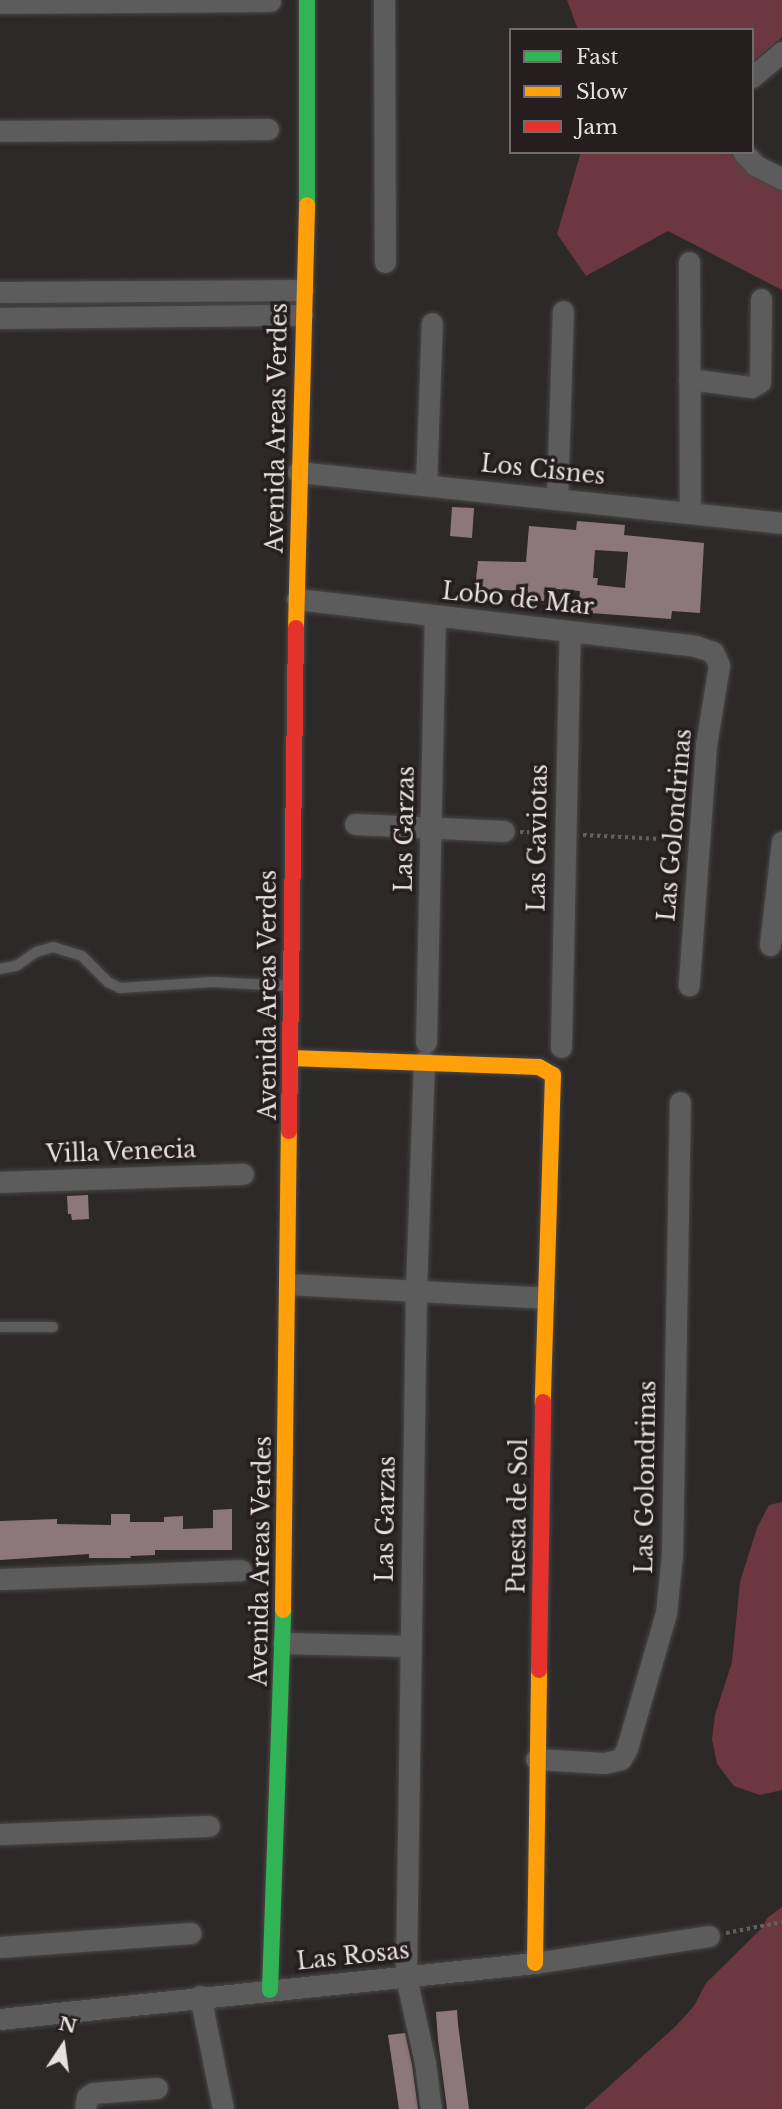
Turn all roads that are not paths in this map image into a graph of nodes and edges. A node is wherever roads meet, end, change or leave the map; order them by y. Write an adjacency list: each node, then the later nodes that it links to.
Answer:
1 (307, 0): 13 (street, Avenida Areas Verdes)
2 (384, 0): 11 (street)
3 (270, 1): 4 (street)
4 (0, 3)
5 (782, 52): 6 (street)
6 (754, 75)
7 (268, 129): 8 (street)
8 (0, 131)
9 (745, 154): 10 (street)
10 (782, 179)
11 (385, 262)
12 (689, 262): 20 (street)
13 (303, 290): 14 (street); 17 (street, Avenida Areas Verdes)
14 (0, 292)
15 (761, 299): 20 (street)
16 (563, 311): 23 (street)
17 (302, 315): 18 (street); 21 (street, Avenida Areas Verdes)
18 (0, 318)
19 (432, 323): 22 (street)
20 (689, 379): 24 (street)
21 (298, 471): 22 (street, Los Cisnes); 26 (street, Avenida Areas Verdes)
22 (426, 483): 23 (street, Los Cisnes)
23 (557, 498): 24 (street, Los Cisnes)
24 (690, 511): 25 (street, Los Cisnes)
25 (782, 523)
26 (297, 599): 27 (street, Lobo de Mar); 37 (street, Avenida Areas Verdes)
27 (435, 617): 28 (street, Lobo de Mar); 31 (street, Las Garzas)
28 (570, 631): 29 (street, Lobo de Mar); 38 (street, Las Gaviotas)
29 (719, 670): 36 (street, Las Golondrinas)
30 (355, 824): 31 (street)
31 (432, 828): 32 (street); 39 (street, Las Garzas)
32 (505, 831)
33 (782, 842): 34 (street)
34 (770, 945)
35 (0, 969): 37 (lane)
36 (689, 985)
37 (291, 986): 40 (street, Avenida Areas Verdes)
38 (561, 1047)
39 (425, 1052): 40 (street); 45 (street, Las Garzas); 46 (street, Puesta de Sol)
40 (291, 1058): 44 (street, Avenida Areas Verdes)
41 (680, 1102): 53 (street, Las Golondrinas)
42 (243, 1174): 43 (street, Villa Venecia)
43 (0, 1182)
44 (289, 1284): 45 (street); 51 (street, Avenida Areas Verdes)
45 (416, 1291): 46 (street); 52 (street, Las Garzas)
46 (544, 1298): 53 (street, Puesta de Sol)
47 (0, 1327): 48 (lane)
48 (53, 1327)
49 (241, 1570): 50 (street)
50 (0, 1579)
51 (283, 1643): 52 (street); 61 (street, Avenida Areas Verdes)
52 (410, 1646): 60 (street, Las Garzas)
53 (536, 1759): 59 (street, Puesta de Sol)
54 (209, 1826): 55 (street)
55 (0, 1834)
56 (190, 1933): 58 (street)
57 (709, 1936): 59 (street, Las Rosas)
58 (0, 1947)
59 (535, 1963): 60 (street, Las Rosas)
60 (406, 1977): 61 (street, Las Rosas); 67 (street, Las Garzas)
61 (270, 1990): 62 (street, Las Rosas)
62 (200, 1996): 63 (street, Las Rosas); 66 (street)
63 (0, 2019)
64 (157, 2088): 65 (street)
65 (85, 2109)
66 (223, 2109)
67 (431, 2109)

